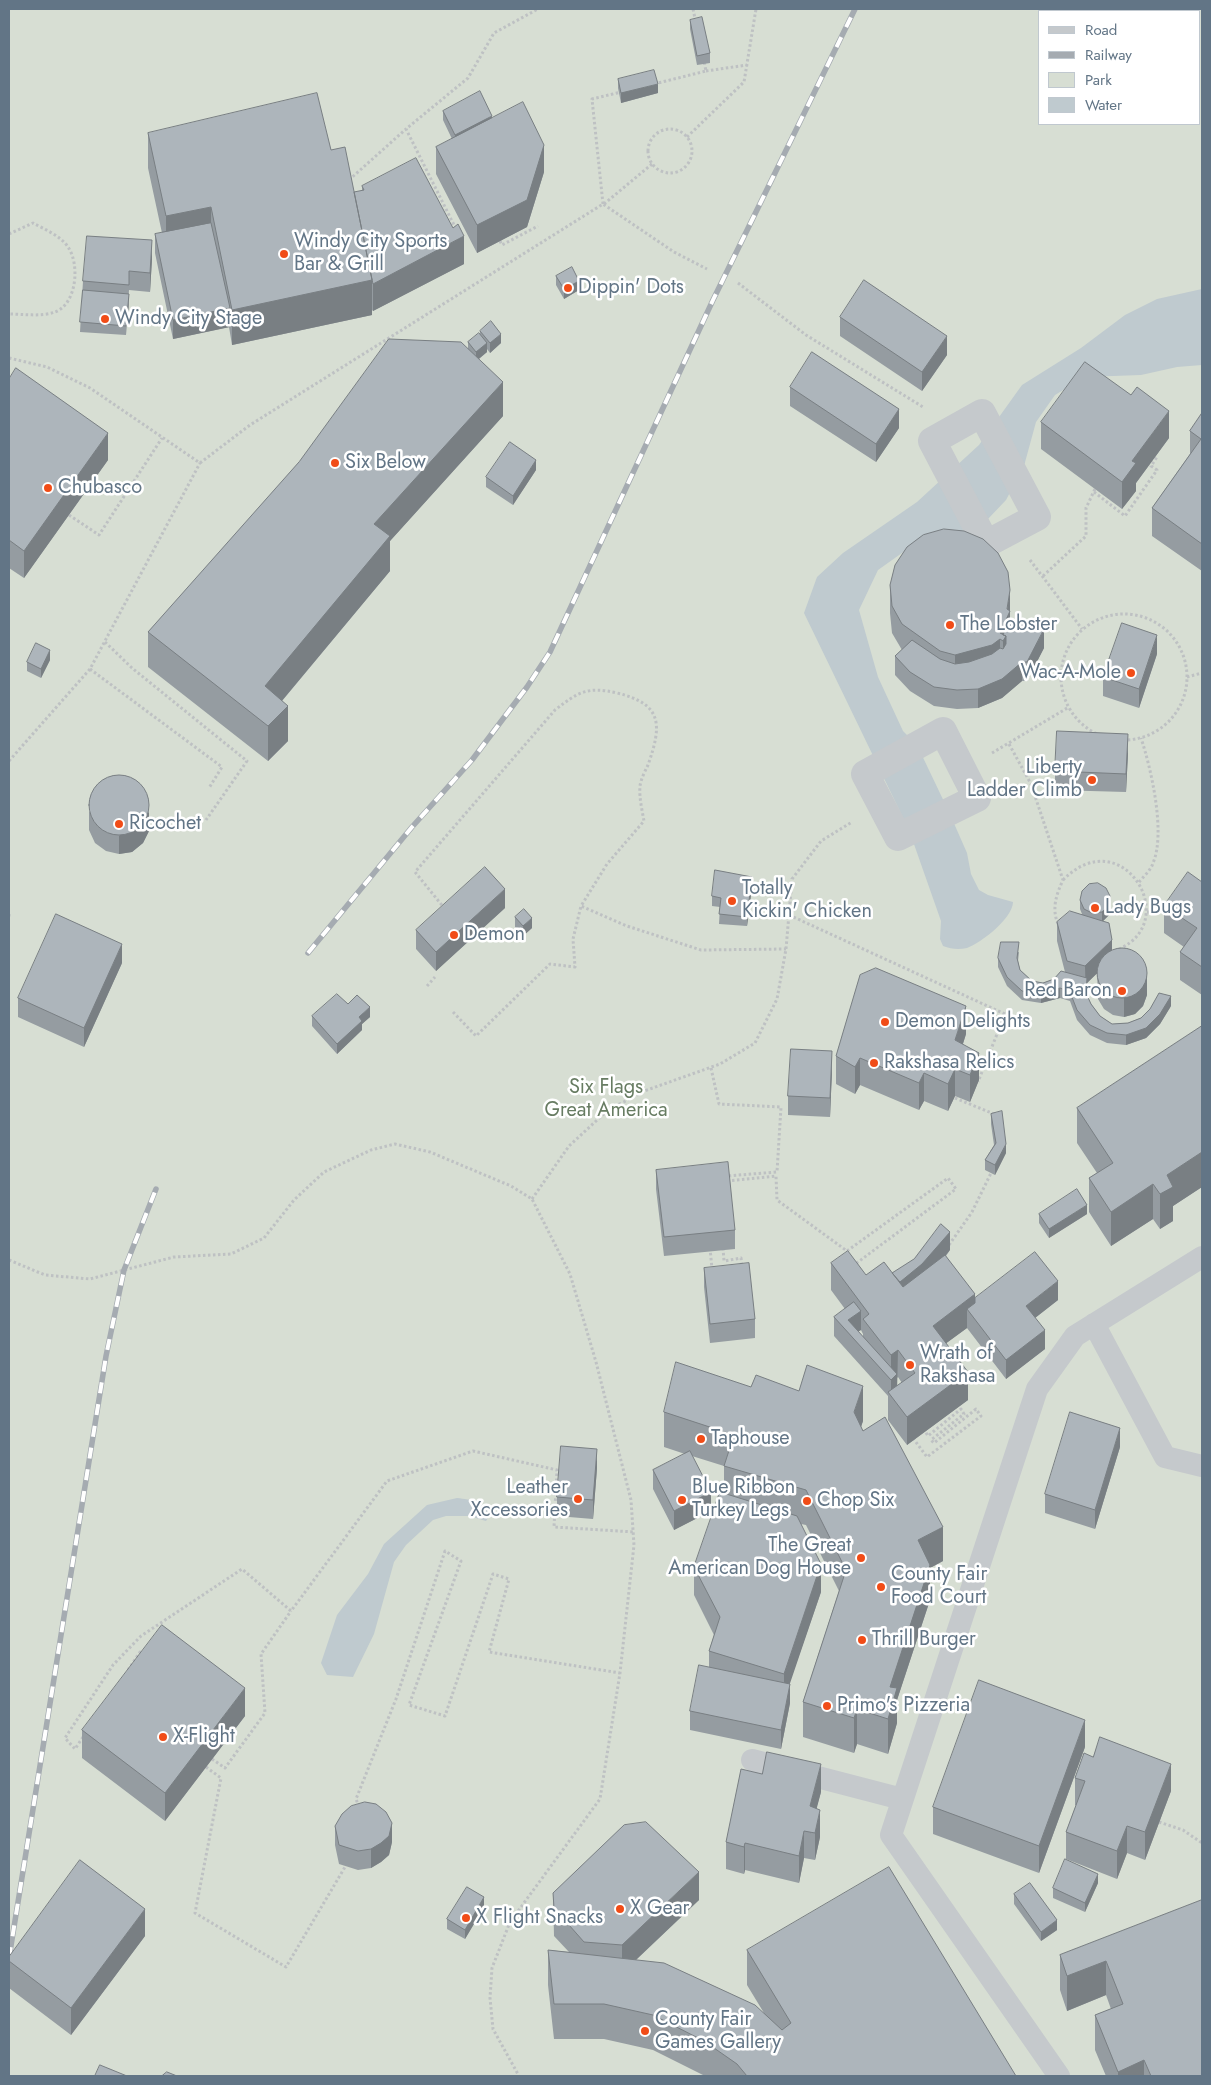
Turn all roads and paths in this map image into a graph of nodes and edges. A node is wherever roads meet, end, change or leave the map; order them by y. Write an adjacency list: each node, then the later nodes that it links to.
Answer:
1 (538, 9): 10 (path)
2 (693, 9): 4 (path)
3 (756, 9): 6 (path)
4 (696, 27)
5 (702, 53): 7 (path)
6 (746, 65): 7 (path); 11 (path)
7 (706, 71): 8 (path)
8 (649, 85)
9 (630, 90): 14 (path)
10 (406, 129): 13 (path); 17 (path)
11 (687, 137): 12 (path); 12 (path)
12 (652, 164): 14 (path)
13 (350, 187)
14 (604, 204): 19 (path); 26 (path)
15 (538, 226): 18 (path)
16 (9, 234): 21 (path)
17 (460, 236)
18 (500, 241)
19 (707, 268)
20 (738, 283): 23 (path)
21 (9, 314)
22 (9, 358): 24 (path)
23 (955, 427): 28 (street); 28 (street)
24 (162, 438): 26 (path); 27 (path)
25 (1156, 456): 29 (path)
26 (200, 463): 31 (path)
27 (68, 515)
28 (1009, 531): 29 (path)
29 (1043, 576): 30 (path)
30 (1082, 629): 34 (path); 35 (path)
31 (105, 642): 32 (path); 42 (path)
32 (90, 669): 38 (path); 40 (path)
33 (1202, 673): 34 (path)
34 (1187, 677): 36 (path)
35 (1068, 707): 36 (path); 37 (path)
36 (1141, 738): 44 (path)
37 (1009, 744): 39 (path); 43 (path)
38 (9, 761)
39 (962, 769): 41 (street); 41 (street)
40 (210, 788)
41 (882, 806): 50 (path)
42 (206, 820)
43 (1063, 880): 44 (path); 52 (path)
44 (1139, 882): 47 (path)
45 (453, 903): 46 (path)
46 (581, 906): 53 (path); 57 (path)
47 (1146, 912): 49 (path); 54 (path)
48 (9, 914): 51 (path)
49 (1170, 914)
50 (789, 915): 53 (path); 59 (path)
51 (9, 919)
52 (1061, 930)
53 (786, 949): 58 (path)
54 (1114, 950)
55 (435, 977): 56 (path)
56 (427, 986)
57 (453, 1012)
58 (711, 1068): 63 (path); 65 (path)
59 (977, 1084)
60 (955, 1098): 61 (path)
61 (995, 1124)
62 (995, 1165): 68 (path)
63 (717, 1177)
64 (726, 1182): 71 (path)
65 (532, 1198): 70 (path); 78 (path)
66 (722, 1242): 73 (path)
67 (709, 1245): 72 (path)
68 (945, 1251)
69 (1202, 1257): 74 (lane)
70 (9, 1260)
71 (849, 1269)
72 (713, 1274)
73 (742, 1276)
74 (1094, 1324): 77 (lane); 87 (lane)
75 (925, 1431): 76 (path)
76 (911, 1435)
77 (1202, 1466)
78 (634, 1532): 79 (path); 81 (path)
79 (291, 1611): 83 (path); 84 (path)
80 (146, 1659): 82 (path)
81 (620, 1673): 88 (path); 92 (path)
82 (124, 1676)
83 (86, 1733)
84 (212, 1759)
85 (752, 1760): 87 (lane)
86 (206, 1767): 91 (path)
87 (902, 1800): 93 (lane)
88 (362, 1814)
89 (1159, 1822): 90 (path)
90 (1202, 1843)
91 (345, 1867)
92 (519, 2076)
93 (1060, 2076)

